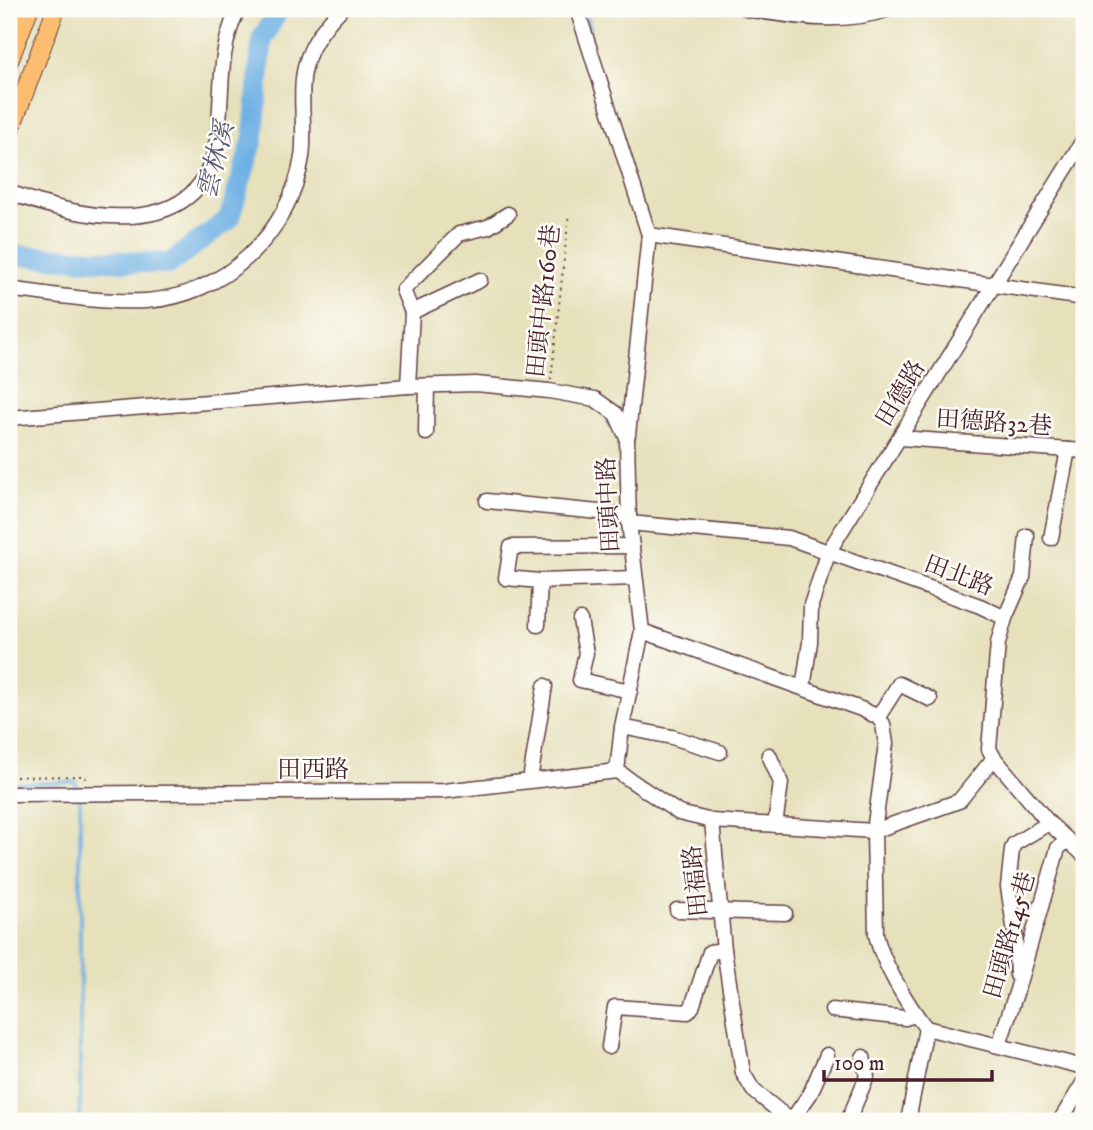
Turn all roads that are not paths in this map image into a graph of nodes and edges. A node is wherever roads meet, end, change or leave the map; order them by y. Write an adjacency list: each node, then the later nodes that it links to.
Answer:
1 (29, 9): 8 (main road)
2 (56, 9): 9 (main road)
3 (238, 9): 11 (street)
4 (341, 9): 16 (street)
5 (577, 9): 13 (street)
6 (746, 9): 7 (street)
7 (890, 9)
8 (9, 61)
9 (9, 133)
10 (1084, 139): 15 (street, 田德路)
11 (9, 192)
12 (508, 214): 18 (street)
13 (649, 235): 15 (street); 23 (street)
14 (480, 279): 18 (street)
15 (992, 285): 17 (street); 24 (street, 田德路)
16 (9, 289)
17 (1084, 298)
18 (412, 312): 19 (street)
19 (408, 386): 20 (street, 田頭中路); 21 (street, 田頭中路)
20 (427, 386): 22 (street); 23 (street, 田頭中路)
21 (9, 418)
22 (426, 433)
23 (627, 438): 28 (street, 田頭中路)
24 (900, 438): 25 (street, 田德路32巷); 32 (street, 田德路)
25 (1068, 450): 26 (street, 田德路32巷); 30 (street)
26 (1084, 451)
27 (487, 501): 28 (street, 田北路)
28 (629, 519): 31 (street, 田頭中路); 32 (street, 田北路)
29 (1027, 536): 35 (street)
30 (1051, 538)
31 (632, 546): 33 (street, 田頭中路); 34 (street)
32 (829, 551): 35 (street, 田北路); 40 (street, 田德路)
33 (635, 578): 34 (street); 38 (street, 田頭中路)
34 (540, 581): 37 (street)
35 (1004, 618): 47 (street, 田北路)
36 (580, 620): 41 (street)
37 (538, 625)
38 (642, 631): 40 (street); 41 (street)
39 (545, 686): 49 (street)
40 (803, 688): 43 (street)
41 (630, 691): 44 (street)
42 (930, 699): 43 (street)
43 (878, 717): 54 (street)
44 (622, 727): 45 (street); 48 (street)
45 (720, 752)
46 (769, 755): 53 (street)
47 (994, 758): 52 (street); 54 (street)
48 (617, 771): 49 (street, 田西路); 51 (street, 田福路)
49 (530, 780): 50 (street, 田西路)
50 (9, 794)
51 (712, 821): 53 (street); 58 (street, 田福路)
52 (1049, 822): 55 (street); 61 (street)
53 (775, 825): 54 (street)
54 (874, 831): 63 (street)
55 (1067, 841): 56 (street); 61 (street, 田頭路145巷)
56 (1084, 855)
57 (677, 910): 58 (street)
58 (722, 911): 59 (street); 60 (street, 田福路)
59 (785, 913)
60 (724, 950): 66 (street); 71 (street, 田福路)
61 (1017, 990): 65 (street, 田頭路145巷)
62 (832, 1010): 63 (street)
63 (915, 1015): 64 (street)
64 (926, 1028): 65 (street); 73 (street)
65 (999, 1045): 69 (street)
66 (609, 1047)
67 (827, 1055): 71 (street)
68 (863, 1057): 72 (street)
69 (1084, 1068)
70 (1084, 1082): 74 (street)
71 (791, 1121)
72 (848, 1121)
73 (908, 1121)
74 (1060, 1121)

